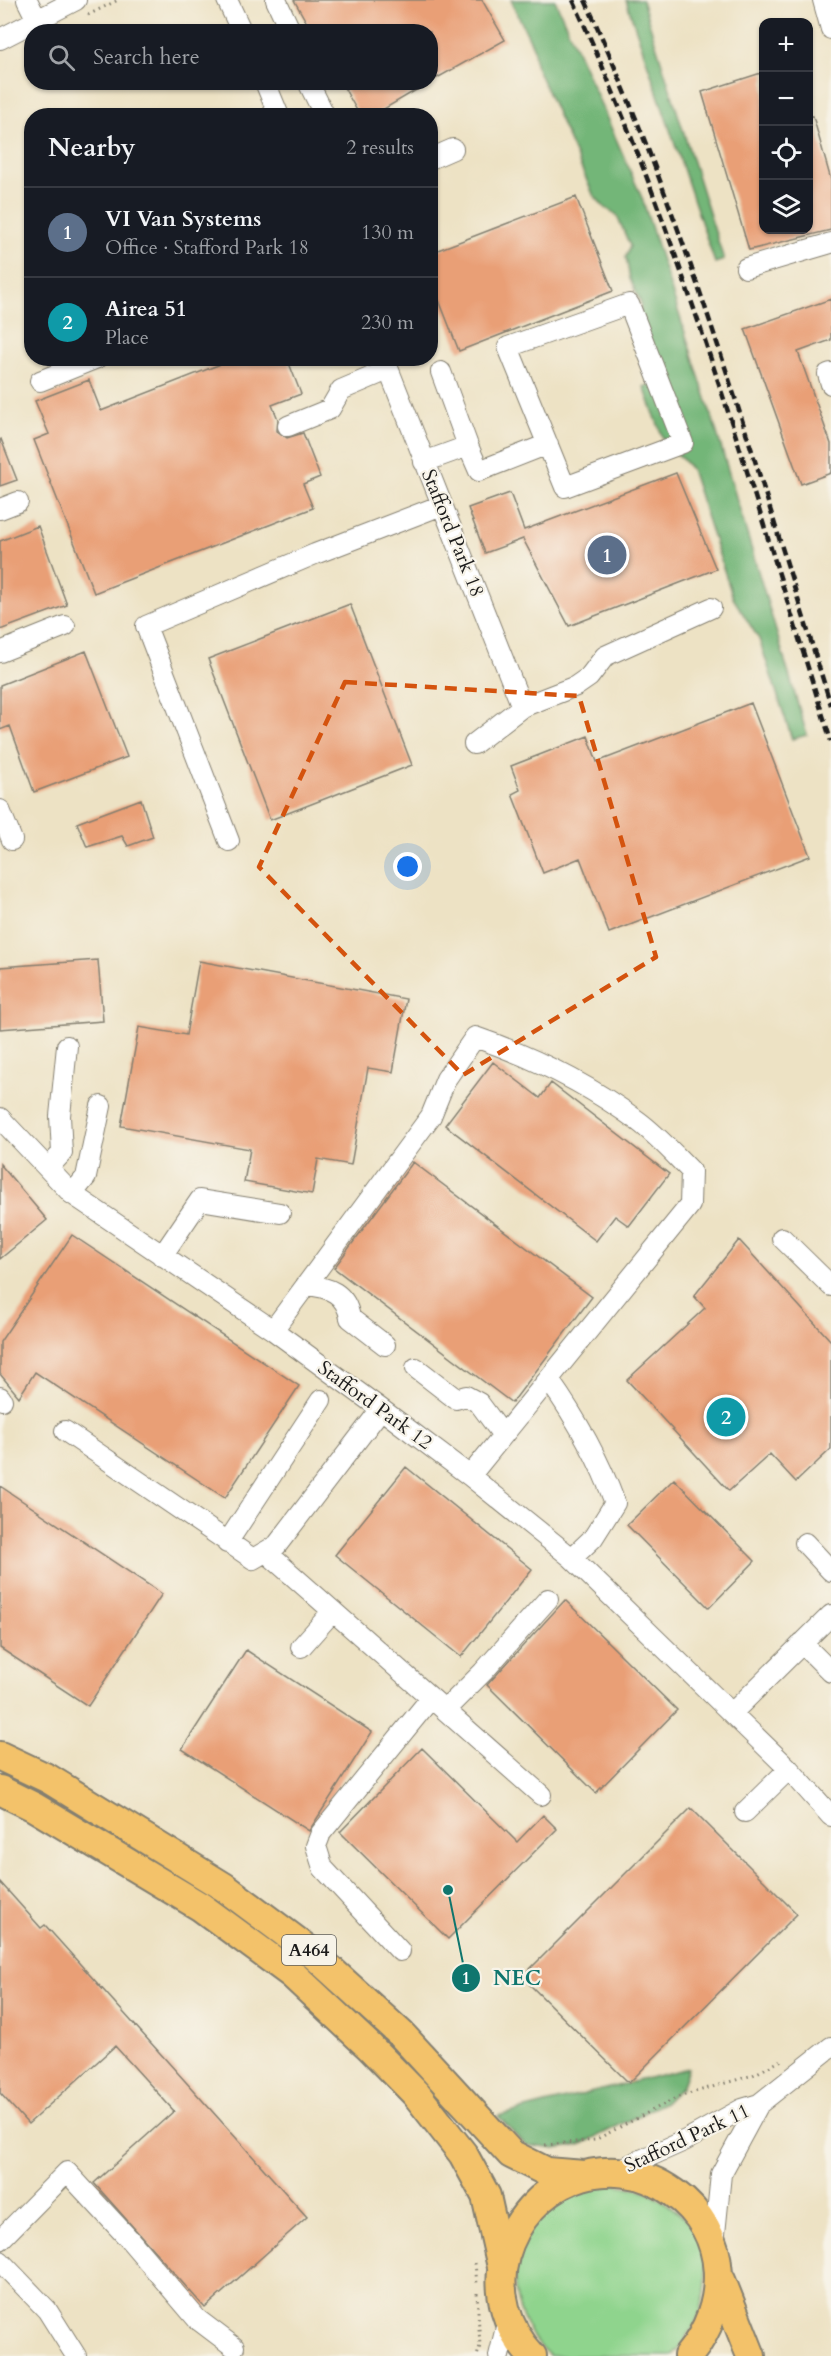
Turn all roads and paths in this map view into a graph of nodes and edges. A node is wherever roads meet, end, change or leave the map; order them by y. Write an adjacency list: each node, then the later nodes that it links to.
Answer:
1 (27, 0): 6 (street)
2 (76, 0): 6 (street)
3 (227, 0): 8 (street)
4 (276, 0): 9 (street)
5 (823, 0): 11 (street)
6 (37, 21): 7 (street)
7 (31, 24)
8 (238, 24)
9 (287, 24)
10 (24, 27): 12 (street)
11 (831, 28)
12 (0, 39)
13 (268, 90): 15 (street)
14 (312, 90): 16 (street)
15 (276, 108)
16 (320, 108)
17 (453, 149): 18 (street)
18 (438, 156)
19 (831, 243): 20 (street)
20 (746, 268)
21 (78, 366): 26 (street)
22 (383, 366): 28 (street)
23 (387, 366): 31 (street, Stafford Park 18)
24 (441, 372): 30 (street)
25 (831, 373): 27 (street)
26 (40, 381)
27 (831, 384)
28 (288, 426)
29 (548, 444): 29 (street); 30 (street)
30 (468, 446): 31 (street)
31 (424, 462): 32 (street, Stafford Park 18)
32 (442, 505): 36 (street, Stafford Park 18); 40 (street)
33 (711, 608): 36 (street)
34 (65, 626): 35 (street)
35 (0, 652)
36 (522, 707): 37 (street)
37 (474, 744)
38 (0, 810): 39 (street)
39 (12, 840)
40 (229, 841)
41 (67, 1046): 44 (street)
42 (101, 1106): 45 (street)
43 (0, 1118): 44 (street, Stafford Park 12)
44 (48, 1168): 45 (street, Stafford Park 12)
45 (72, 1194): 48 (street, Stafford Park 12)
46 (280, 1212): 48 (street)
47 (782, 1238): 50 (street)
48 (162, 1256): 51 (street, Stafford Park 12)
49 (306, 1285): 51 (street); 52 (street); 54 (street)
50 (831, 1286)
51 (273, 1330): 56 (street, Stafford Park 12)
52 (385, 1345)
53 (416, 1368): 58 (street)
54 (549, 1380): 58 (street); 63 (street)
55 (321, 1400): 60 (street)
56 (381, 1409): 59 (street, Stafford Park 12); 62 (street)
57 (65, 1431): 60 (street)
58 (502, 1434): 59 (street)
59 (470, 1476): 63 (street, Stafford Park 12)
60 (227, 1543): 62 (street)
61 (806, 1543): 64 (street)
62 (266, 1552): 66 (street)
63 (572, 1558): 72 (street, Stafford Park 12)
64 (831, 1571)
65 (548, 1599): 71 (street)
66 (333, 1611): 69 (street); 71 (street)
67 (831, 1615): 68 (street)
68 (802, 1643): 70 (street); 72 (street)
69 (301, 1647)
70 (831, 1672)
71 (438, 1704): 76 (street); 79 (street)
72 (732, 1713): 74 (street, Stafford Park 12)
73 (0, 1756): 85 (highway, A464)
74 (789, 1769): 77 (street); 78 (street, Stafford Park 12)
75 (0, 1790): 90 (highway, A464)
76 (541, 1795)
77 (744, 1812)
78 (831, 1816)
79 (400, 1951)
80 (831, 2047): 82 (street, Stafford Park 11)
81 (790, 2056): 83 (path)
82 (759, 2104): 84 (street, Stafford Park 11); 87 (street, Stafford Park 11)
83 (534, 2144)
84 (614, 2172): 85 (highway, A464); 87 (highway, A464)
85 (584, 2175): 90 (highway, A464)
86 (0, 2240): 93 (street)
87 (714, 2247): 91 (highway, A464)
88 (474, 2252): 95 (path)
89 (0, 2261): 94 (street)
90 (502, 2266): 92 (highway, A464)
91 (719, 2275): 98 (highway, A464); 99 (highway, A464)
92 (508, 2319): 96 (street); 97 (highway, A464)
93 (234, 2347)
94 (76, 2356)
95 (477, 2356)
96 (499, 2356)
97 (532, 2356)
98 (688, 2356)
99 (751, 2356)

